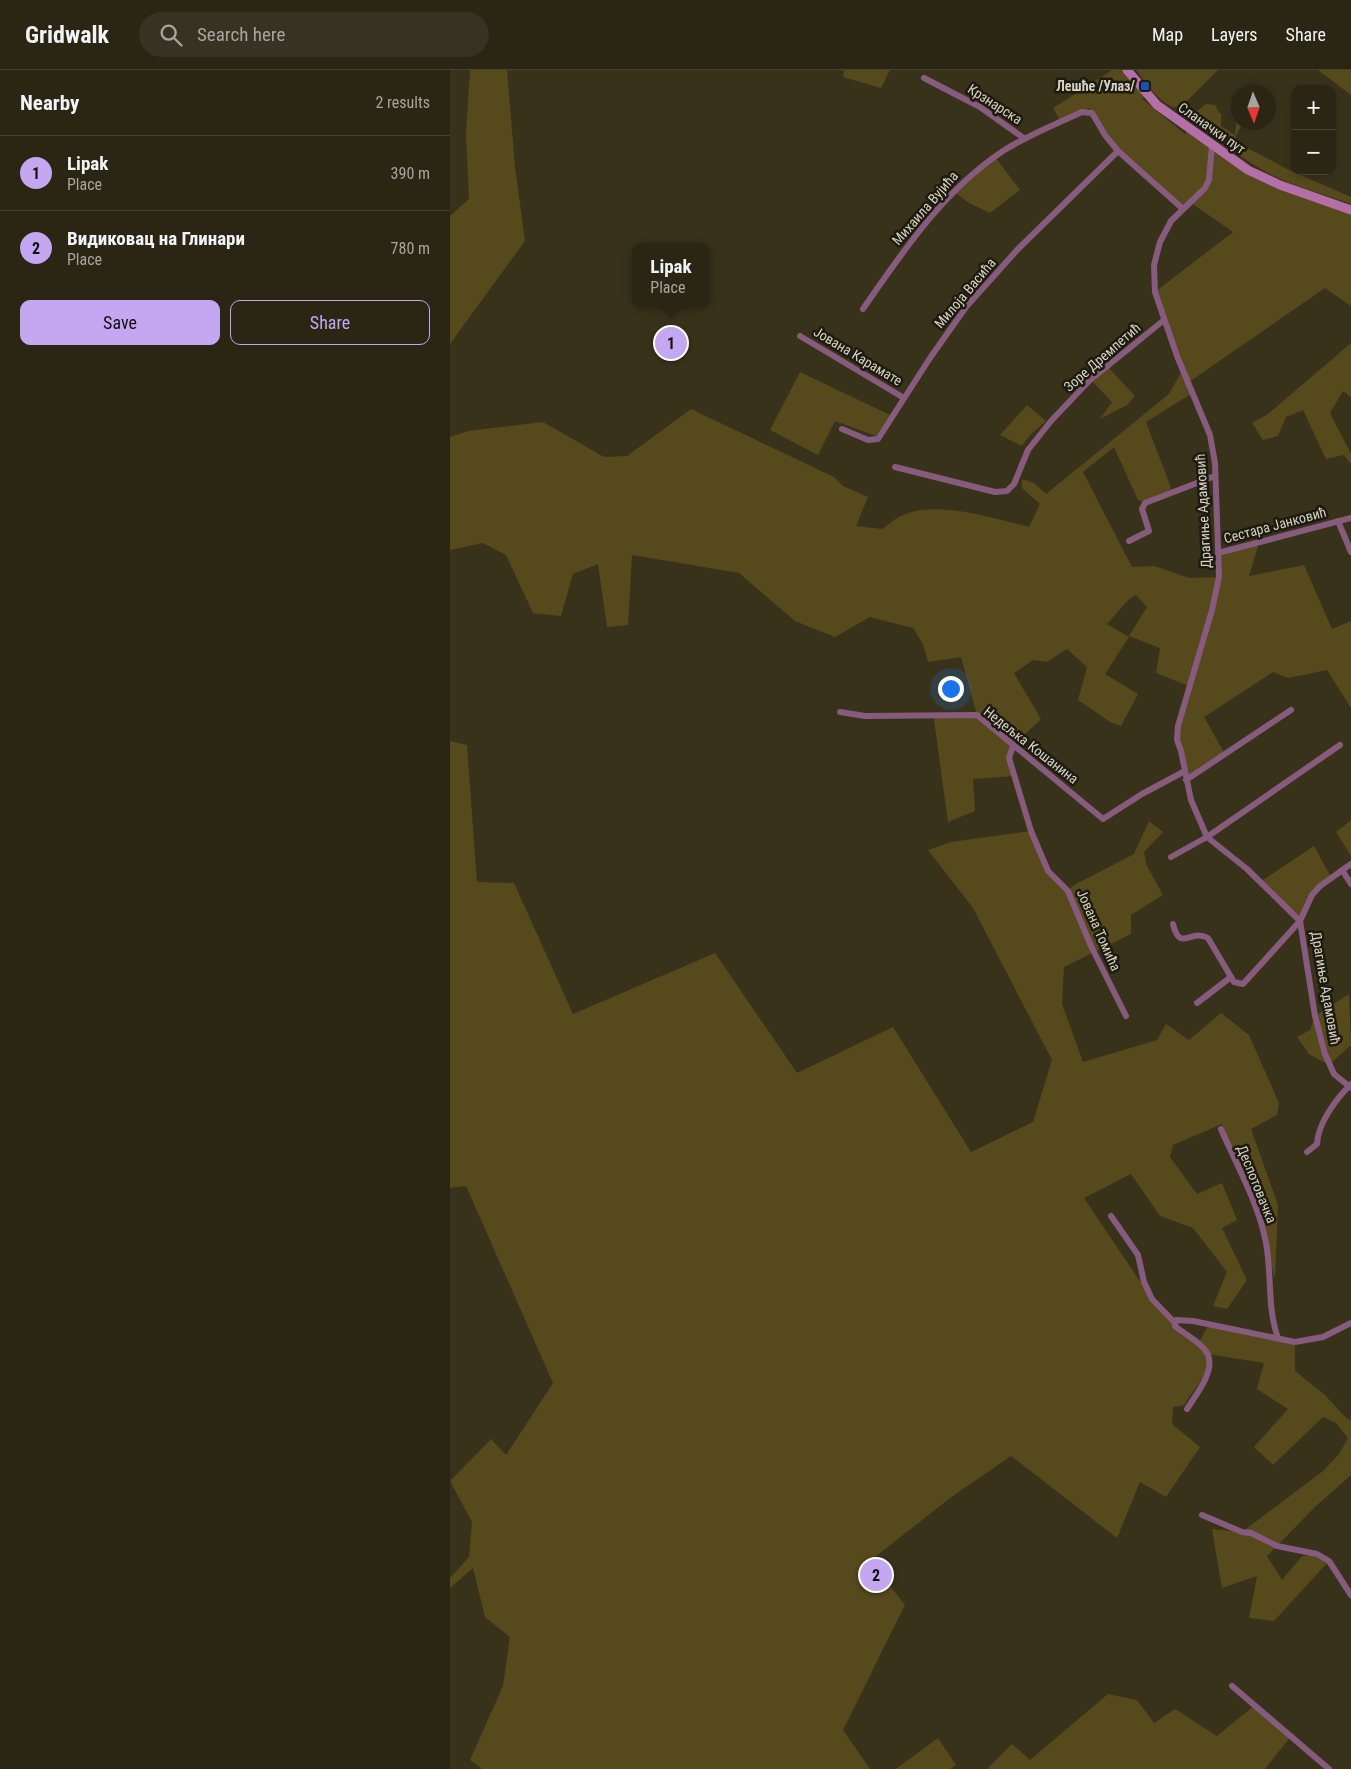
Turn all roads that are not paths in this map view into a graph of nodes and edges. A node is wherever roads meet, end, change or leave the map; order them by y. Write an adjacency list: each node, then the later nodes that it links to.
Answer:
1 (1127, 70): 4 (street, Сланачки пут)
2 (924, 78): 3 (street, Крзнарска)
3 (1025, 139): 5 (street, Михаила Вујића); 8 (street, Михаила Вујића)
4 (1212, 145): 6 (street, Драгиње Адамовић); 7 (street, Сланачки пут)
5 (1118, 151): 6 (street, Михаила Вујића); 11 (street, Милоја Васића)
6 (1184, 208): 9 (street, Драгиње Адамовић)
7 (1351, 210)
8 (863, 309)
9 (1164, 320): 13 (street, Зоре Дремпетић); 14 (street, Драгиње Адамовић)
10 (800, 336): 11 (street, Јована Карамате)
11 (904, 398): 12 (street, Милоја Васића)
12 (842, 429)
13 (894, 467)
14 (1215, 476): 17 (street); 19 (street, Драгиње Адамовић)
15 (1351, 518): 16 (street, Сестара Јанковић)
16 (1338, 521): 18 (street, Сестара Јанковић); 19 (street, Сестара Јанковић)
17 (1129, 541)
18 (1351, 552)
19 (1218, 553): 24 (street, Драгиње Адамовић)
20 (1291, 710): 25 (street)
21 (840, 712): 23 (street, Недељка Кошанина)
22 (1340, 745): 26 (street)
23 (1013, 746): 24 (street, Недељка Кошанина); 35 (street, Јована Томића)
24 (1184, 771): 25 (street, Драгиње Адамовић)
25 (1186, 780): 26 (street, Драгиње Адамовић)
26 (1207, 837): 27 (street); 31 (street, Драгиње Адамовић)
27 (1171, 857)
28 (1351, 864): 29 (street)
29 (1342, 870): 30 (street); 31 (street)
30 (1351, 884)
31 (1300, 920): 33 (street); 36 (street, Драгиње Адамовић)
32 (1173, 924): 33 (street)
33 (1231, 976): 34 (street)
34 (1197, 1003)
35 (1126, 1016)
36 (1350, 1086): 38 (street, Драгиње Адамовић)
37 (1220, 1129): 42 (street, Деспотовачка)
38 (1307, 1152)
39 (1111, 1216): 40 (street)
40 (1174, 1322): 42 (street); 43 (street)
41 (1351, 1323): 42 (street)
42 (1278, 1338)
43 (1187, 1409)
44 (1202, 1515): 45 (street)
45 (1351, 1594)
46 (1232, 1686): 47 (street)
47 (1329, 1769)

